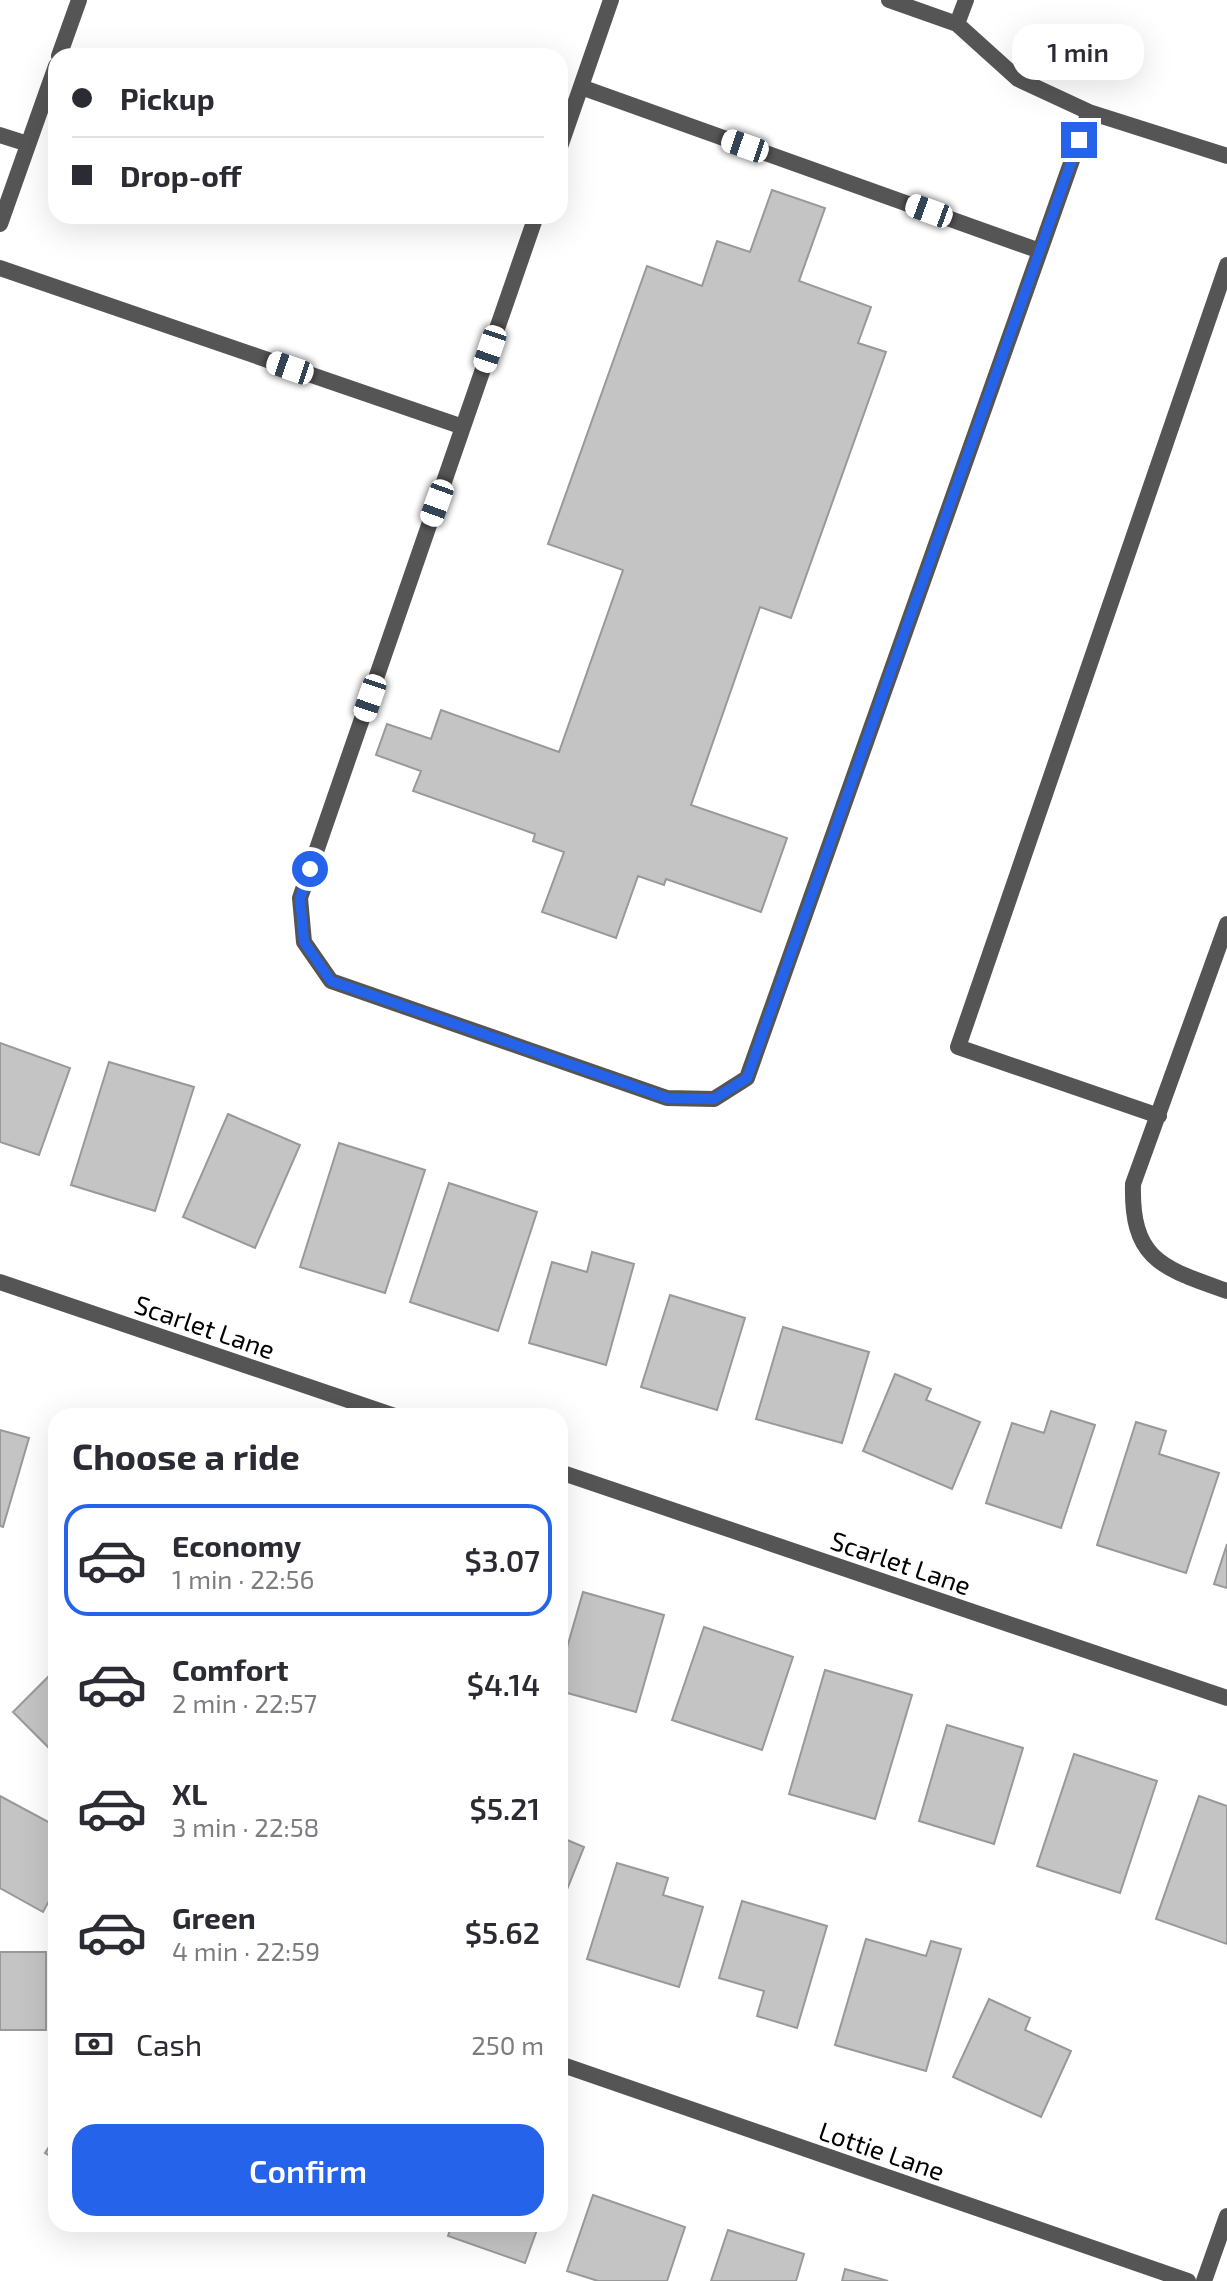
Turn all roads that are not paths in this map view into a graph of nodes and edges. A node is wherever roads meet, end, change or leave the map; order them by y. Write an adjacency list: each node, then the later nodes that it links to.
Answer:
1 (79, 0): 6 (street)
2 (611, 0): 7 (street)
3 (889, 0): 5 (street)
4 (966, 0): 5 (street)
5 (957, 24): 9 (street)
6 (62, 48)
7 (581, 87): 10 (street); 16 (street)
8 (48, 88): 12 (street)
9 (1089, 112): 13 (street); 16 (street)
10 (568, 124)
11 (0, 135): 12 (street)
12 (28, 144): 14 (street)
13 (1227, 156)
14 (0, 224)
15 (533, 224): 19 (street)
16 (1040, 251): 19 (street)
17 (1227, 265): 21 (street)
18 (0, 268): 19 (street)
19 (463, 427)
20 (1227, 924): 21 (street)
21 (1159, 1116): 23 (street)
22 (0, 1282): 24 (street, Scarlet Lane)
23 (1227, 1291)
24 (371, 1408)
25 (568, 1475): 26 (street, Scarlet Lane)
26 (1227, 1698)
27 (568, 2067): 29 (street, Lottie Lane)
28 (1227, 2216): 30 (street)
29 (1188, 2281)
30 (1204, 2281)

